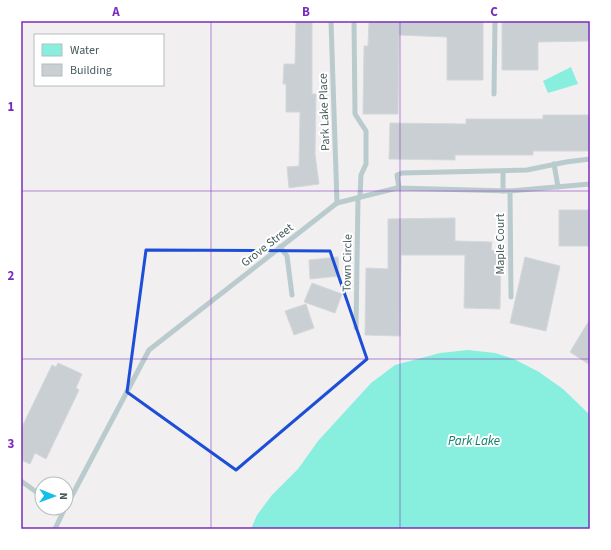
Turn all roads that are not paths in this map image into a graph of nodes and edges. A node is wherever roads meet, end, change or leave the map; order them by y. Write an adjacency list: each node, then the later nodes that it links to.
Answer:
1 (331, 21): 14 (lane, Park Lake Place)
2 (354, 21): 13 (lane, Town Circle)
3 (495, 21): 4 (lane)
4 (494, 94)
5 (590, 159): 6 (lane)
6 (554, 164): 7 (lane); 9 (lane)
7 (503, 171): 10 (lane); 11 (lane)
8 (590, 184): 9 (lane, Grove Street)
9 (558, 187): 12 (lane, Grove Street)
10 (399, 188): 11 (lane, Grove Street); 13 (lane, Grove Street)
11 (503, 191): 12 (lane, Grove Street)
12 (510, 191): 17 (lane, Maple Court)
13 (359, 198): 14 (lane, Grove Street); 18 (lane, Town Circle)
14 (337, 203): 15 (lane, Grove Street)
15 (280, 248): 16 (lane); 20 (lane, Grove Street)
16 (292, 295)
17 (511, 297)
18 (356, 328)
19 (21, 481): 21 (lane)
20 (74, 489)
21 (34, 490)
22 (61, 516): 23 (lane, Grove Street)
23 (55, 529)

